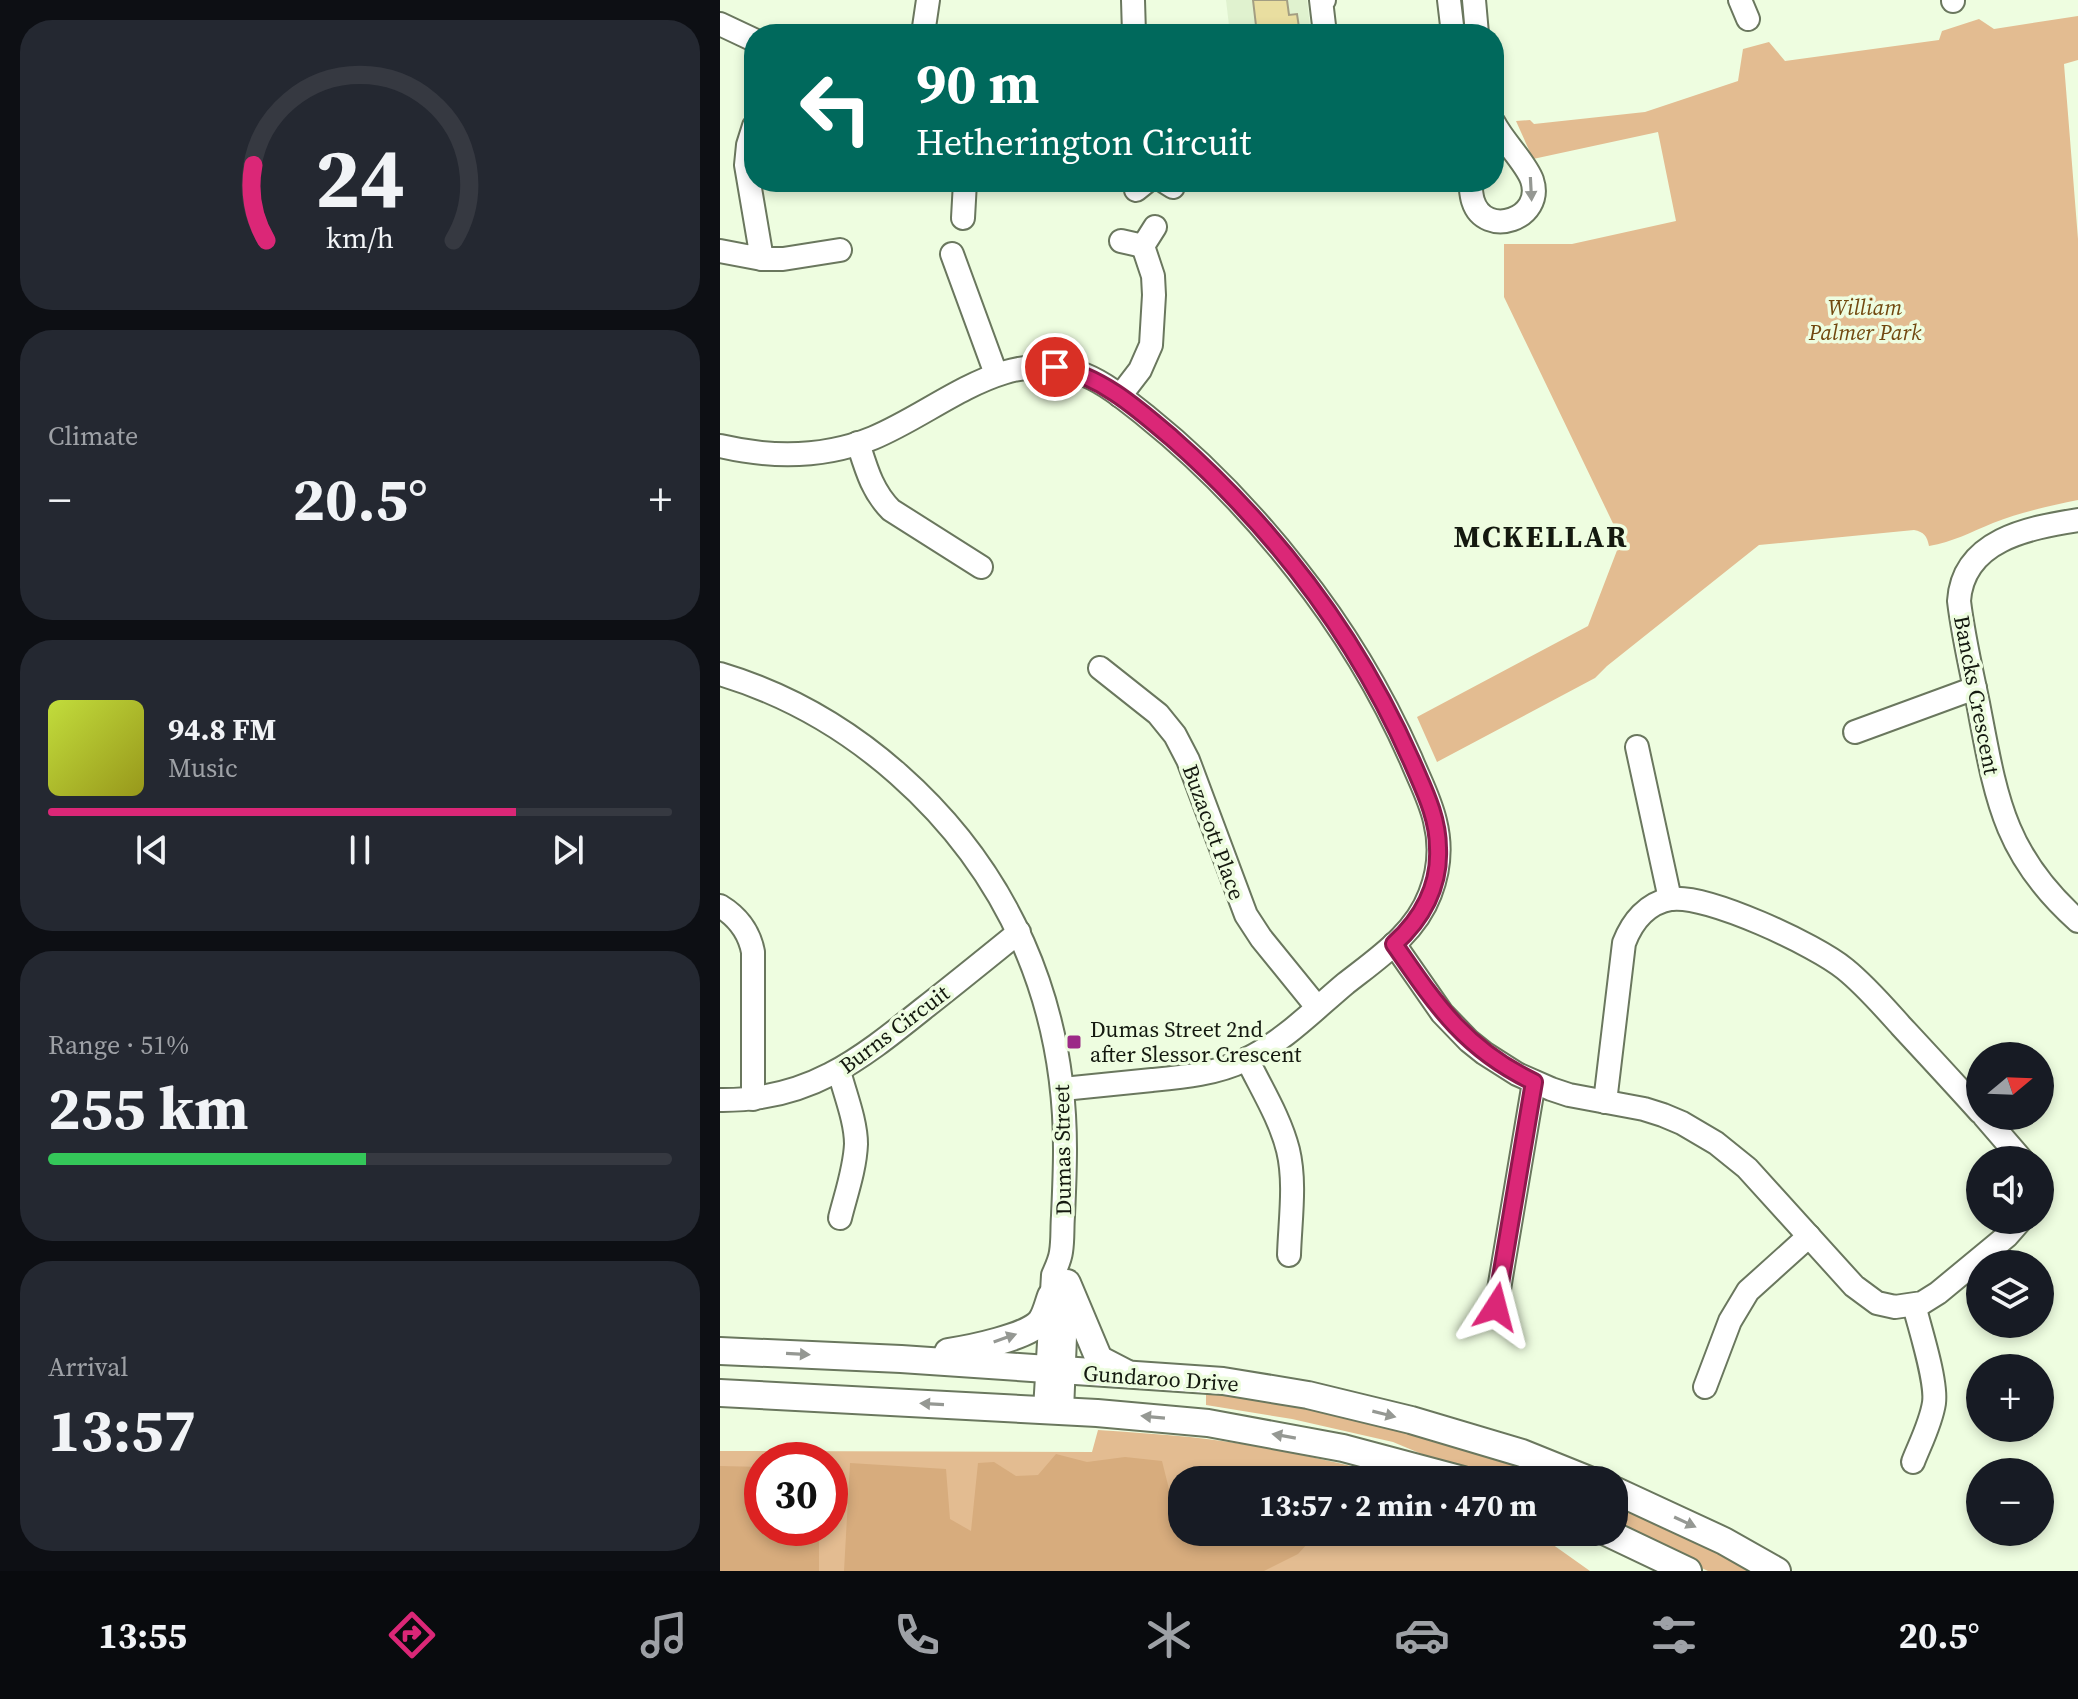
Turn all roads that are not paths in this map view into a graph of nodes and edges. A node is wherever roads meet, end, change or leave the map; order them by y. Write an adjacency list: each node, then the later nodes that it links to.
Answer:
1 (928, 0): 7 (street)
2 (1133, 0): 8 (street)
3 (1324, 0): 9 (street)
4 (1449, 0): 10 (street)
5 (1474, 0): 11 (street)
6 (720, 24): 12 (street)
7 (924, 24)
8 (1134, 24)
9 (1324, 24)
10 (1452, 24)
11 (1476, 24)
12 (744, 35)
13 (1504, 140): 16 (street, one-way to 16)
14 (751, 192): 22 (street)
15 (964, 192): 17 (street)
16 (1472, 192)
17 (963, 218)
18 (1140, 238): 24 (street)
19 (840, 250): 22 (street)
20 (720, 251): 22 (street)
21 (952, 254): 23 (street)
22 (762, 259)
23 (996, 374): 24 (street); 25 (street)
24 (1120, 396): 38 (street)
25 (858, 443): 26 (street); 28 (street)
26 (720, 446)
27 (2078, 520): 31 (street, Bancks Crescent)
28 (981, 567)
29 (1100, 668): 39 (street, Buzacott Place)
30 (720, 674): 37 (street, Dumas Street)
31 (1975, 688): 32 (street); 36 (street, Bancks Crescent)
32 (1855, 732)
33 (1637, 747): 34 (street)
34 (1670, 899): 44 (street); 47 (street)
35 (720, 906): 45 (street)
36 (2078, 921)
37 (1019, 932): 41 (street, Burns Circuit); 43 (street, Dumas Street)
38 (1394, 944): 39 (street); 42 (street)
39 (1317, 1007): 40 (street)
40 (1247, 1059): 43 (street); 53 (street)
41 (839, 1071): 45 (street, Burns Circuit); 50 (street)
42 (1534, 1082): 47 (street); 56 (street)
43 (1063, 1089): 54 (street, Dumas Street)
44 (1966, 1097)
45 (753, 1099): 46 (street, Burns Circuit)
46 (720, 1100)
47 (1605, 1102): 52 (street)
48 (1996, 1130): 49 (street)
49 (2010, 1146)
50 (840, 1218)
51 (2009, 1234): 55 (street)
52 (1809, 1236): 55 (street); 61 (street)
53 (1289, 1255)
54 (1059, 1289): 58 (main road, one-way to 54); 59 (street, Dumas Street); 60 (main road)
55 (1914, 1305): 64 (street)
56 (1496, 1307)
57 (720, 1351): 58 (main road, Gundaroo Drive, one-way to 58)
58 (901, 1359): 59 (main road, Gundaroo Drive)
59 (1055, 1370): 60 (main road, Gundaroo Drive); 63 (street, Dumas Street)
60 (1130, 1375): 66 (main road, Gundaroo Drive, one-way to 66)
61 (1705, 1387)
62 (720, 1393): 63 (main road, Gundaroo Drive, one-way to 62)
63 (1053, 1410): 65 (main road, Gundaroo Drive, one-way to 63)
64 (1913, 1462)
65 (1413, 1466)
66 (1554, 1466)
67 (1628, 1496): 70 (main road, one-way to 70)
68 (1628, 1542): 69 (main road)
69 (1688, 1571)
70 (1777, 1571)

